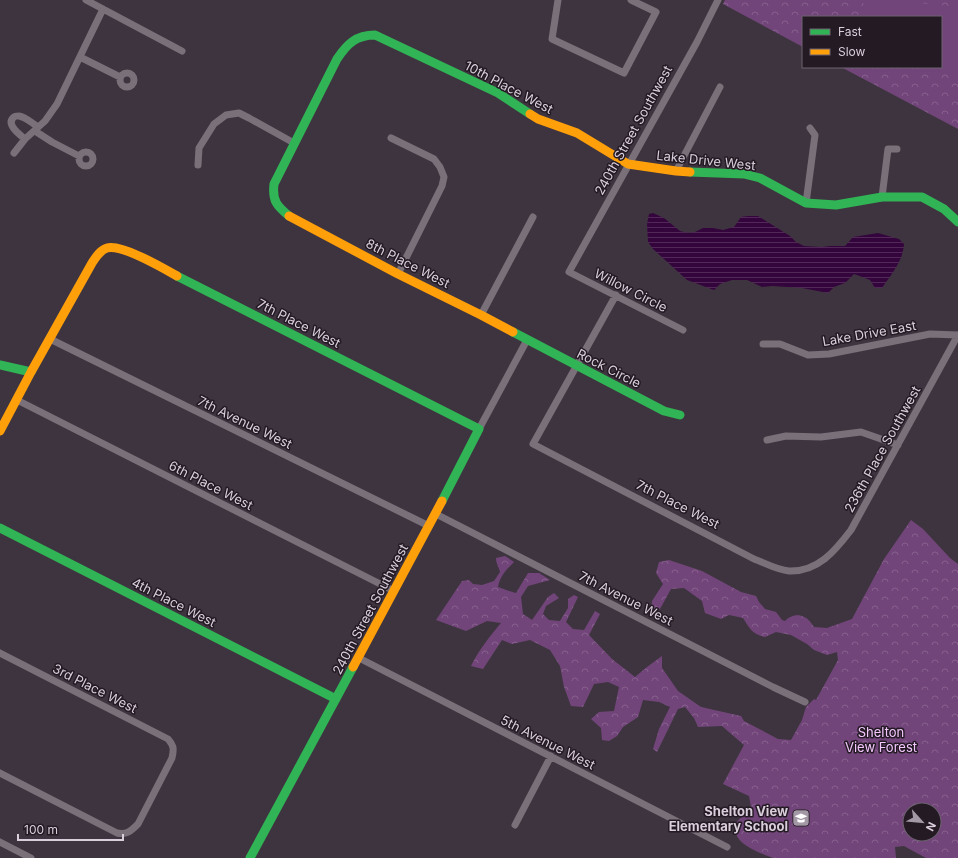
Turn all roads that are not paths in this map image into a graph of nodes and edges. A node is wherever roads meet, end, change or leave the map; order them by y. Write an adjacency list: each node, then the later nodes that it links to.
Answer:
1 (86, 0): 5 (street)
2 (558, 0): 3 (street)
3 (631, 0)
4 (718, 0): 18 (street, 240th Street Southwest)
5 (103, 9): 6 (street); 7 (street)
6 (182, 50)
7 (80, 57): 8 (street); 11 (street)
8 (120, 77)
9 (720, 87): 20 (street)
10 (810, 128): 22 (street)
11 (36, 129): 13 (street); 13 (street); 17 (street)
12 (391, 138): 26 (street)
13 (25, 139): 16 (street)
14 (294, 143): 18 (street, 10th Place West); 19 (street); 26 (street, 8th Place West)
15 (897, 149): 21 (street)
16 (14, 153)
17 (79, 156)
18 (628, 164): 20 (street, Lake Drive West); 25 (street, 240th Street Southwest)
19 (198, 166)
20 (676, 171): 22 (street, Lake Drive West)
21 (882, 197): 22 (street, Lake Drive West); 24 (street, Lake Drive West)
22 (806, 203)
23 (533, 217): 28 (street)
24 (957, 219)
25 (569, 272): 27 (street, Willow Circle)
26 (398, 274): 28 (street, 8th Place West)
27 (616, 295): 29 (street, Willow Circle); 35 (street)
28 (481, 315): 32 (street, 8th Place West)
29 (683, 330)
30 (958, 335): 33 (street, Lake Drive East); 42 (street, 236th Place Southwest)
31 (50, 340): 36 (street); 39 (street, 7th Place West); 44 (street, 7th Avenue West)
32 (527, 340): 35 (street, Rock Circle); 39 (street, 240th Street Southwest)
33 (763, 344)
34 (0, 365): 36 (street)
35 (577, 366): 38 (street, Rock Circle); 46 (street, 7th Place West)
36 (31, 372): 37 (street)
37 (17, 400): 40 (street); 47 (street, 6th Place West)
38 (680, 415)
39 (479, 429): 43 (street, 240th Street Southwest)
40 (0, 431)
41 (767, 440): 42 (street)
42 (898, 445): 46 (street, 236th Place Southwest)
43 (436, 514): 44 (street, 240th Street Southwest); 51 (street, 7th Avenue West)
44 (429, 526): 47 (street, 240th Street Southwest)
45 (0, 528): 50 (street, 4th Place West)
46 (815, 566)
47 (394, 591): 49 (street, 240th Street Southwest)
48 (0, 653): 53 (street, 3rd Place West)
49 (359, 658): 50 (street, 240th Street Southwest); 52 (street, 5th Avenue West)
50 (336, 699): 58 (street, 240th Street Southwest)
51 (805, 702)
52 (551, 756): 54 (street); 56 (street, 5th Avenue West)
53 (0, 773)
54 (515, 825)
55 (0, 842): 57 (street)
56 (727, 847)
57 (31, 858)
58 (250, 858)

